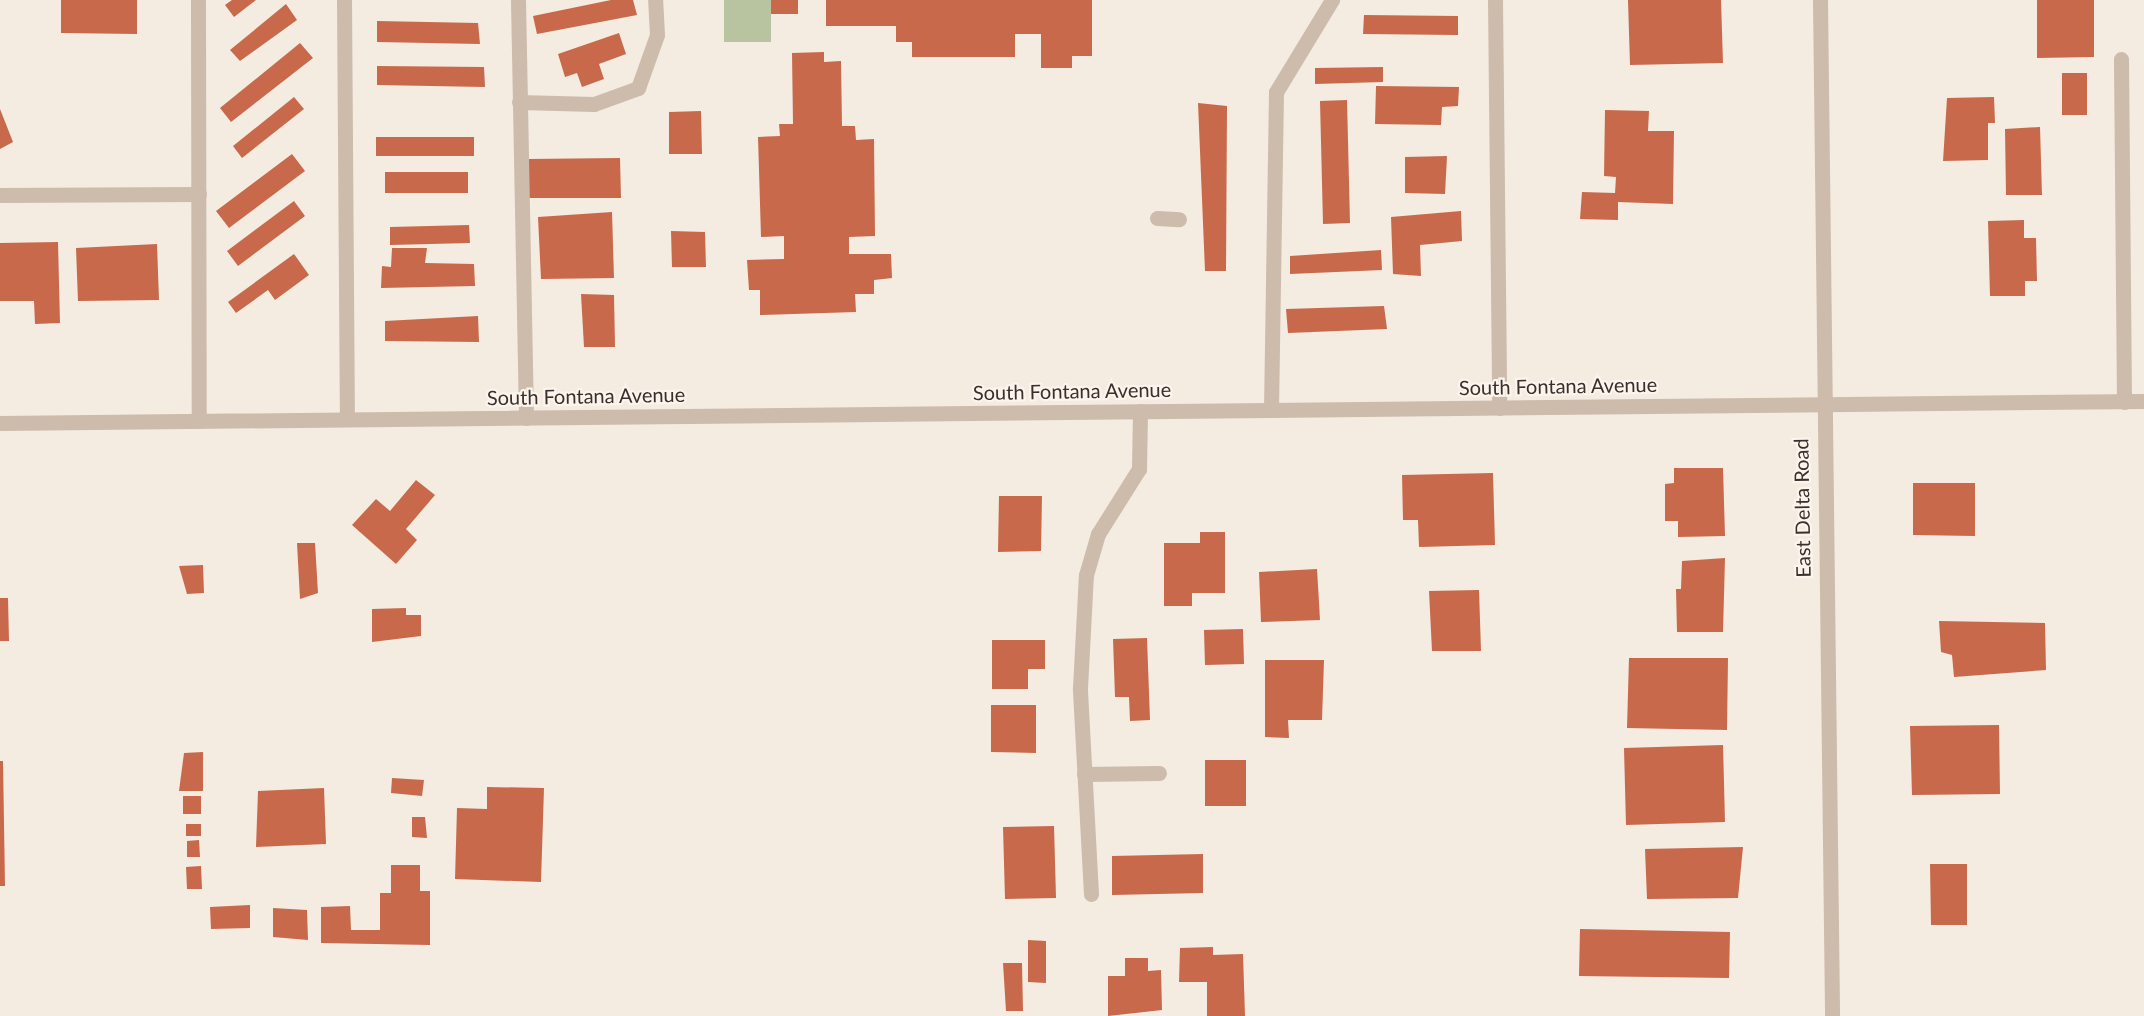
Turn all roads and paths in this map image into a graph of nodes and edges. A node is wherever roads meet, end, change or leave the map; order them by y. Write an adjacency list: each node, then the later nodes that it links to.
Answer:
1 (198, 0): 10 (street)
2 (344, 0): 21 (street)
3 (518, 0): 9 (street)
4 (656, 0): 9 (street)
5 (1332, 0): 18 (street)
6 (1496, 0): 17 (street)
7 (1820, 0): 16 (street, East Delta Road)
8 (2121, 59): 15 (street)
9 (519, 102): 20 (street)
10 (199, 194): 11 (street); 22 (street)
11 (0, 195)
12 (1157, 218): 13 (street)
13 (1179, 219)
14 (2144, 401): 15 (street, South Fontana Avenue)
15 (2124, 402): 16 (street, South Fontana Avenue)
16 (1821, 404): 17 (street, South Fontana Avenue); 27 (street, East Delta Road)
17 (1499, 408): 18 (street, South Fontana Avenue)
18 (1271, 410): 19 (street, South Fontana Avenue)
19 (1140, 411): 20 (street, South Fontana Avenue); 25 (street)
20 (526, 418): 21 (street, South Fontana Avenue)
21 (347, 419): 22 (street, South Fontana Avenue)
22 (200, 421): 23 (street, South Fontana Avenue)
23 (0, 423)
24 (1159, 773): 25 (street)
25 (1084, 774): 26 (street)
26 (1091, 894)
27 (1832, 1016)

